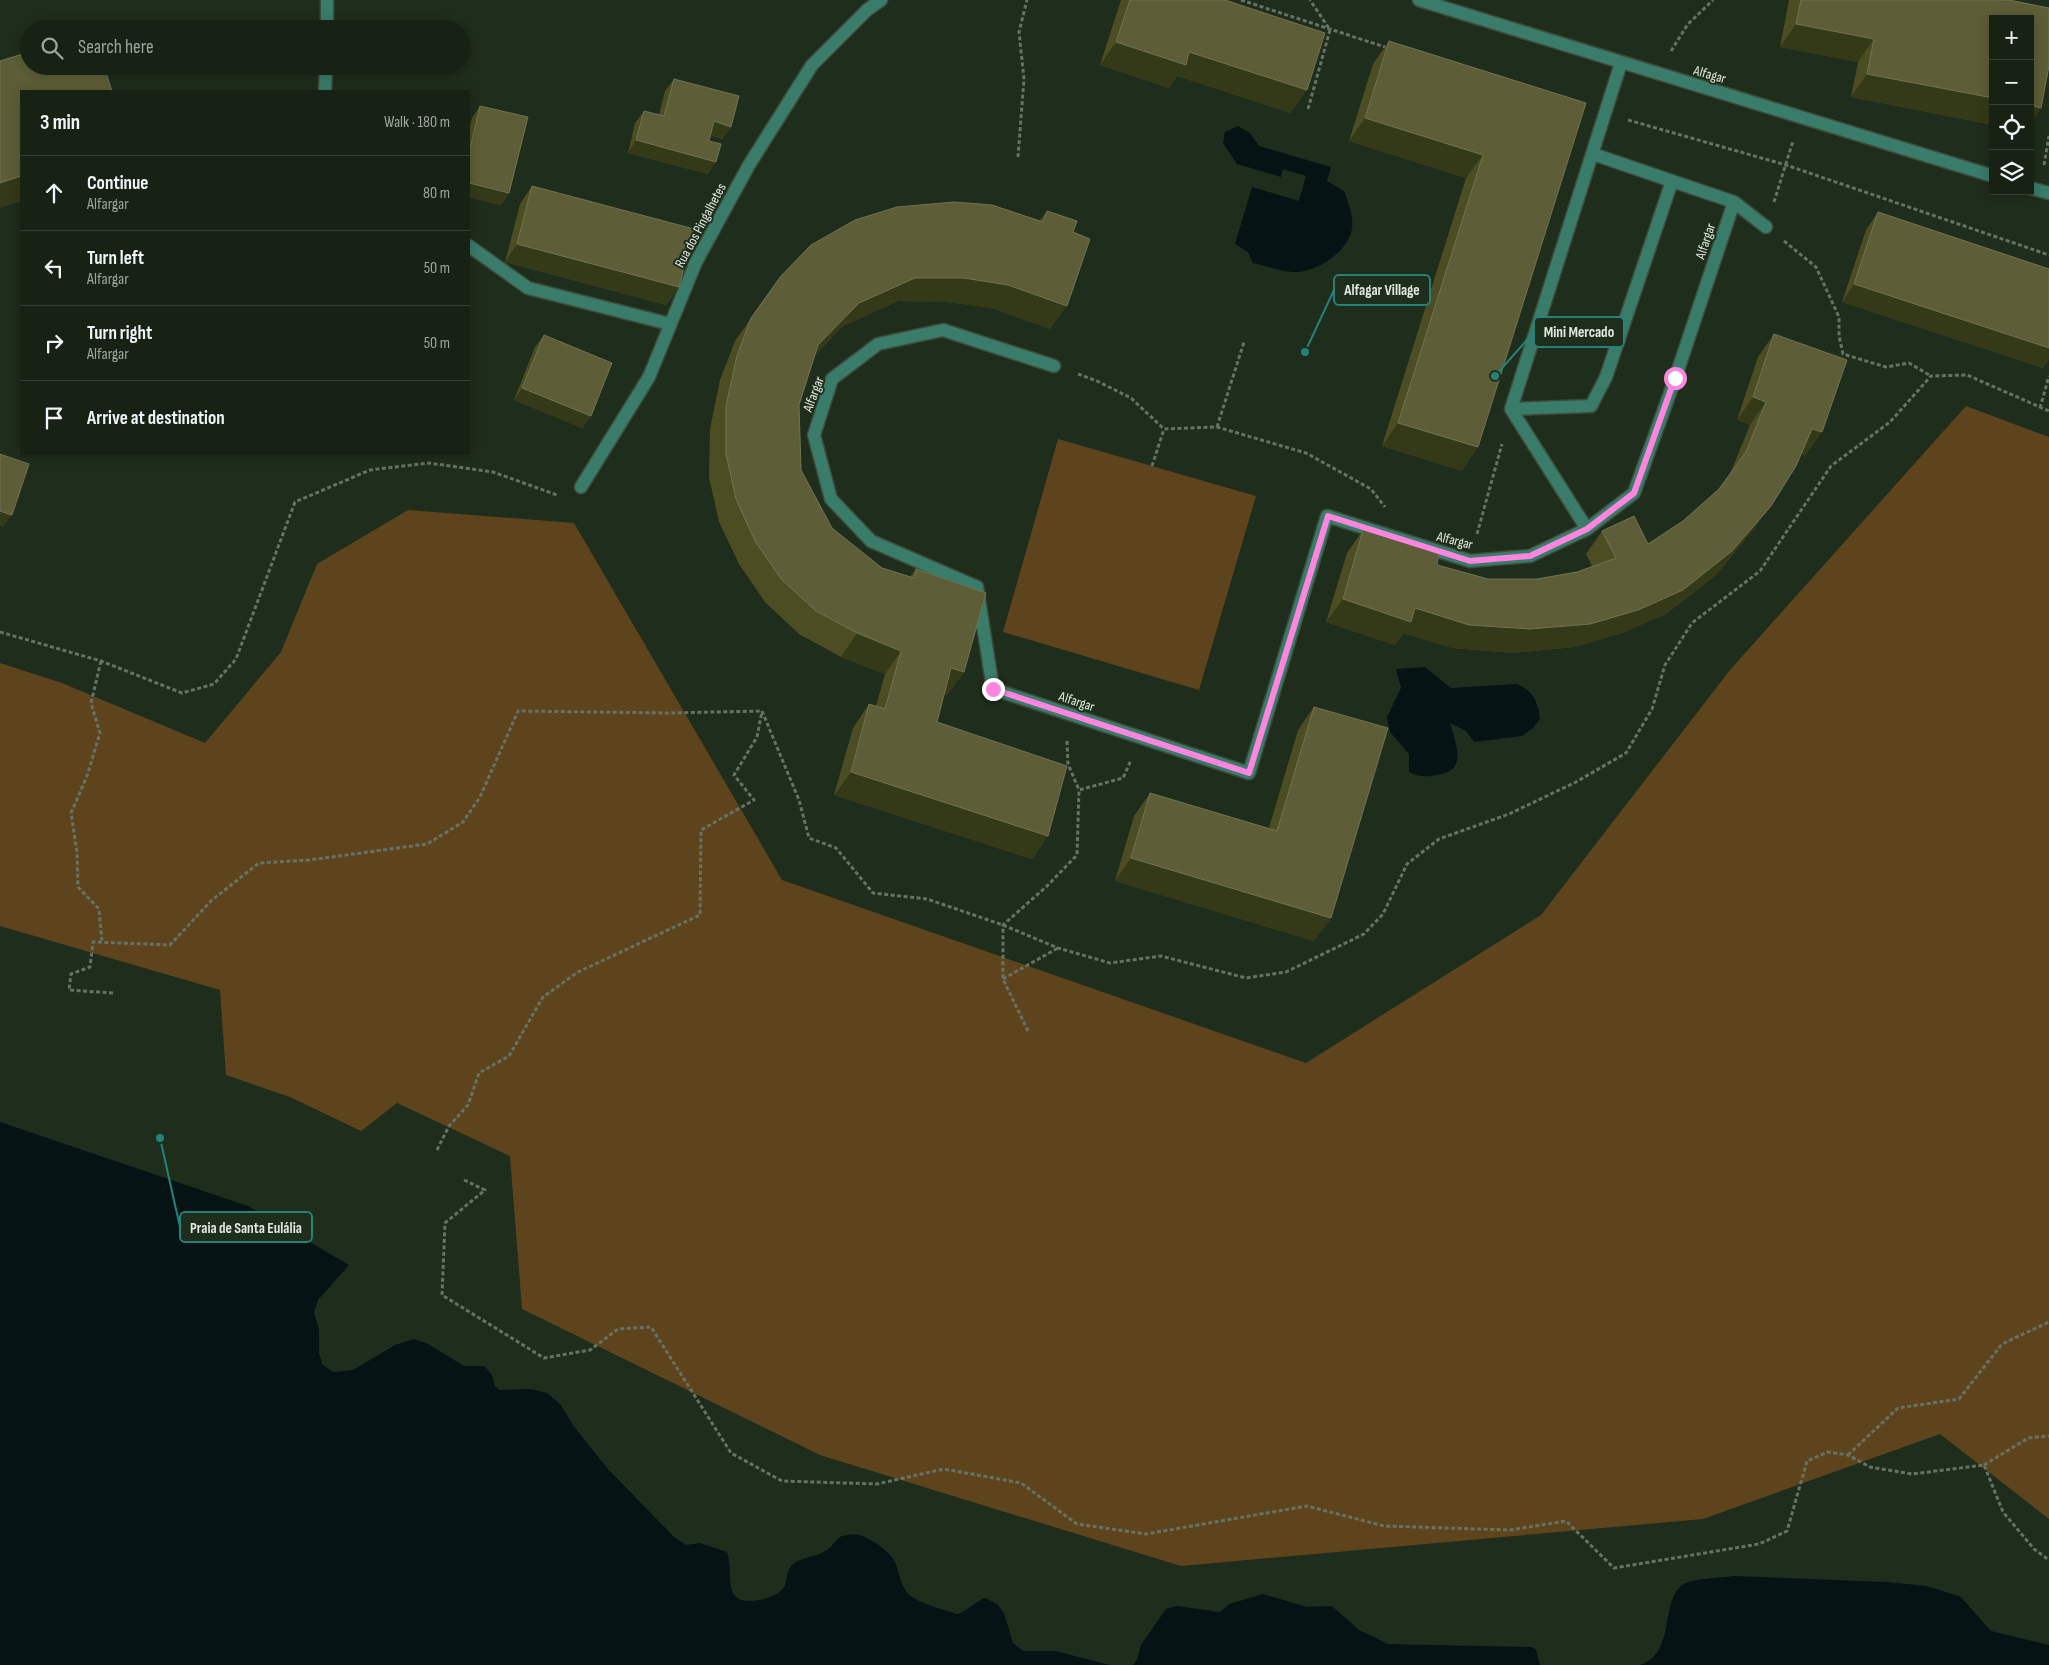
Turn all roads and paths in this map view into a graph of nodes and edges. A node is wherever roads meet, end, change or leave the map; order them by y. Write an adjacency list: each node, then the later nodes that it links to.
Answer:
1 (327, 0): 8 (street)
2 (881, 0): 29 (street, Rua dos Pingalhetes)
3 (1027, 0): 19 (path)
4 (1241, 0): 9 (path)
5 (1310, 0): 9 (path)
6 (1419, 0): 11 (street, Alfagar)
7 (1714, 0): 12 (path)
8 (327, 20)
9 (1330, 30): 10 (path); 15 (path)
10 (1397, 50)
11 (1621, 63): 12 (street, Alfagar); 16 (street)
12 (1656, 74): 17 (street, Alfagar)
13 (326, 75): 14 (street)
14 (325, 90)
15 (1308, 109)
16 (1605, 114): 18 (street); 20 (path)
17 (1801, 117): 20 (path); 21 (street, Alfagar)
18 (1593, 154): 22 (street); 36 (street)
19 (1018, 157)
20 (1786, 165): 26 (path); 28 (path)
21 (1989, 175)
22 (1672, 180): 25 (street); 36 (street)
23 (2034, 189): 24 (street)
24 (2049, 193)
25 (1734, 202): 26 (street); 42 (street, Alfargar)
26 (1766, 227): 32 (path)
27 (470, 247): 29 (street)
28 (2049, 255)
29 (670, 324): 41 (street, Rua dos Pingalhetes)
30 (1244, 342): 38 (path)
31 (1054, 366): 48 (street, Alfargar)
32 (1931, 376): 35 (path); 53 (path)
33 (2049, 376): 35 (path)
34 (1097, 381): 39 (path)
35 (2040, 408): 37 (path)
36 (1511, 410): 42 (street); 44 (path)
37 (2049, 411)
38 (1217, 427): 39 (path); 43 (path)
39 (1164, 429): 40 (path)
40 (1152, 466)
41 (581, 487): 46 (path)
42 (1587, 529): 44 (street, Alfargar)
43 (1412, 544): 44 (street, Alfargar); 49 (street, Alfargar)
44 (1470, 561)
45 (0, 632): 46 (path)
46 (101, 661): 52 (path)
47 (762, 711): 51 (path); 52 (path); 57 (path)
48 (1067, 713): 49 (street, Alfargar); 50 (path)
49 (1141, 737): 50 (path)
50 (1079, 790): 51 (path)
51 (1003, 925): 53 (path); 54 (path)
52 (102, 942): 55 (path)
53 (1058, 948): 54 (path)
54 (1003, 980): 56 (path)
55 (113, 993)
56 (1028, 1032)
57 (437, 1150)
58 (464, 1180): 61 (path)
59 (2049, 1322): 61 (path)
60 (2049, 1436): 62 (path)
61 (1848, 1455): 62 (path)
62 (1984, 1465): 63 (path)
63 (2049, 1560)

